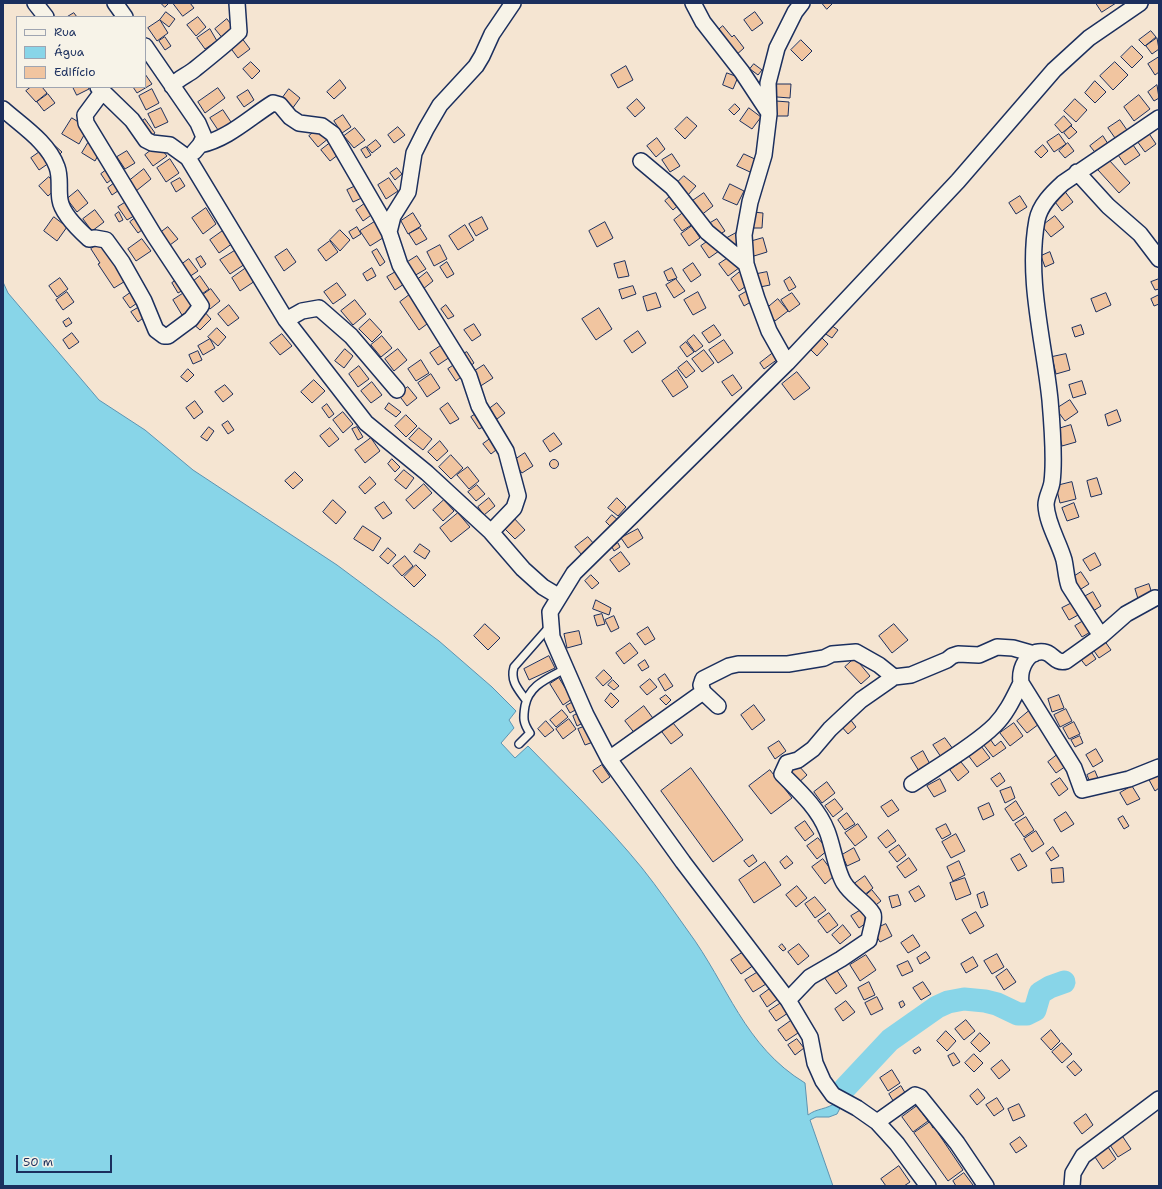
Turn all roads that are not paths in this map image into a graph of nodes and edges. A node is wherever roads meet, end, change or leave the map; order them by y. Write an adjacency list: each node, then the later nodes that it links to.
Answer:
1 (35, 3): 8 (street)
2 (115, 3): 9 (street)
3 (237, 3): 11 (street)
4 (513, 3): 20 (street)
5 (693, 3): 14 (street)
6 (802, 3): 14 (street)
7 (1140, 3): 24 (street)
8 (45, 16)
9 (124, 16)
10 (146, 47): 11 (street)
11 (172, 86): 16 (street)
12 (100, 90): 13 (street); 17 (street)
13 (3, 109)
14 (769, 114): 22 (street)
15 (1159, 118): 19 (street)
16 (200, 145): 17 (street); 20 (street)
17 (188, 158): 23 (street)
18 (641, 162): 22 (street)
19 (1077, 172): 21 (street); 30 (street)
20 (389, 232): 26 (street)
21 (1159, 259)
22 (746, 264): 24 (street)
23 (286, 320): 25 (street); 26 (street)
24 (787, 363): 27 (street)
25 (397, 390)
26 (491, 532): 27 (street)
27 (558, 596): 29 (street)
28 (1158, 598): 30 (street)
29 (550, 625): 32 (street); 36 (lane)
30 (1101, 636): 31 (street)
31 (1034, 654): 33 (street); 34 (street)
32 (565, 669): 36 (lane); 39 (street)
33 (894, 677): 35 (street); 42 (street)
34 (1021, 683): 40 (street); 41 (street)
35 (703, 692): 37 (street); 39 (street)
36 (526, 700): 38 (lane)
37 (718, 706)
38 (518, 744)
39 (609, 759): 42 (street)
40 (1159, 767)
41 (912, 784)
42 (788, 1000): 44 (street)
43 (1159, 1099): 47 (street)
44 (876, 1122): 45 (street); 46 (street)
45 (928, 1186)
46 (986, 1186)
47 (1072, 1186)

